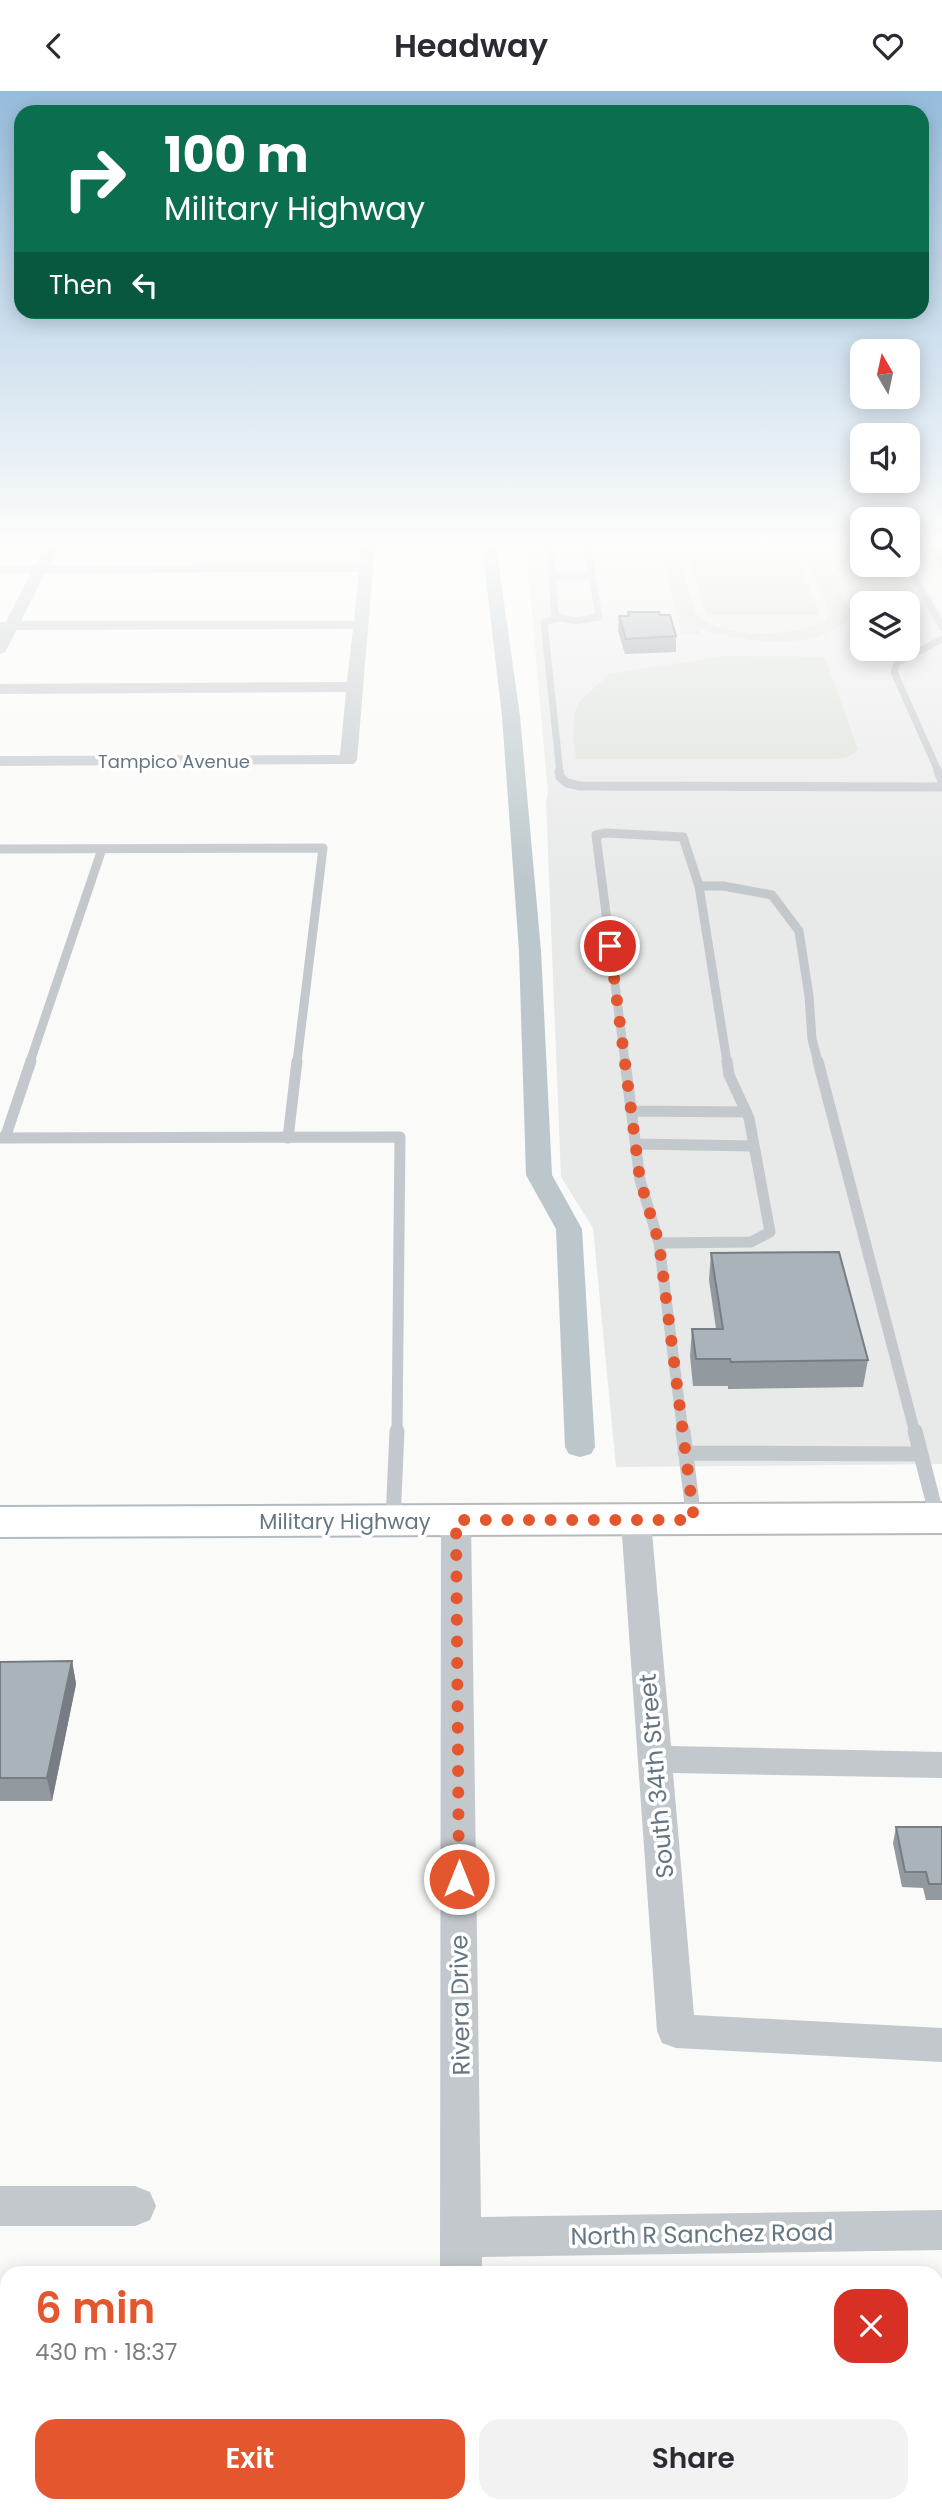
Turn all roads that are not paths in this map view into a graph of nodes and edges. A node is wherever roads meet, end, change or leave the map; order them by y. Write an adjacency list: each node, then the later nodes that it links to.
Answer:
1 (357, 659): 4 (street)
2 (548, 659): 9 (lane)
3 (905, 659): 8 (lane)
4 (354, 687): 5 (street); 6 (street)
5 (0, 689)
6 (348, 760): 7 (street, Tampico Avenue)
7 (0, 761)
8 (942, 781)
9 (942, 787)
10 (0, 849): 11 (lane)
11 (102, 849): 15 (lane); 16 (lane)
12 (699, 886): 13 (lane); 14 (lane); 21 (lane)
13 (631, 1111): 14 (lane); 17 (lane)
14 (746, 1112): 18 (lane)
15 (288, 1137): 16 (lane); 23 (lane)
16 (2, 1138)
17 (636, 1144): 18 (lane); 19 (lane)
18 (754, 1146): 19 (lane)
19 (659, 1243): 20 (lane)
20 (685, 1453): 21 (lane); 25 (lane)
21 (920, 1454): 22 (lane)
22 (939, 1518): 25 (main road, Military Highway)
23 (393, 1520): 24 (main road, Military Highway); 27 (main road, Military Highway)
24 (456, 1520): 26 (main road, Military Highway); 35 (street, Rivera Drive)
25 (694, 1520): 26 (main road, Military Highway)
26 (636, 1521): 28 (street, South 34th Street)
27 (0, 1522)
28 (655, 1759): 29 (street); 30 (street, South 34th Street)
29 (942, 1766)
30 (676, 2031): 31 (street)
31 (942, 2045)
32 (0, 2206): 33 (street)
33 (135, 2206)
34 (942, 2229): 35 (street, North R Sanchez Road)
35 (461, 2255)

